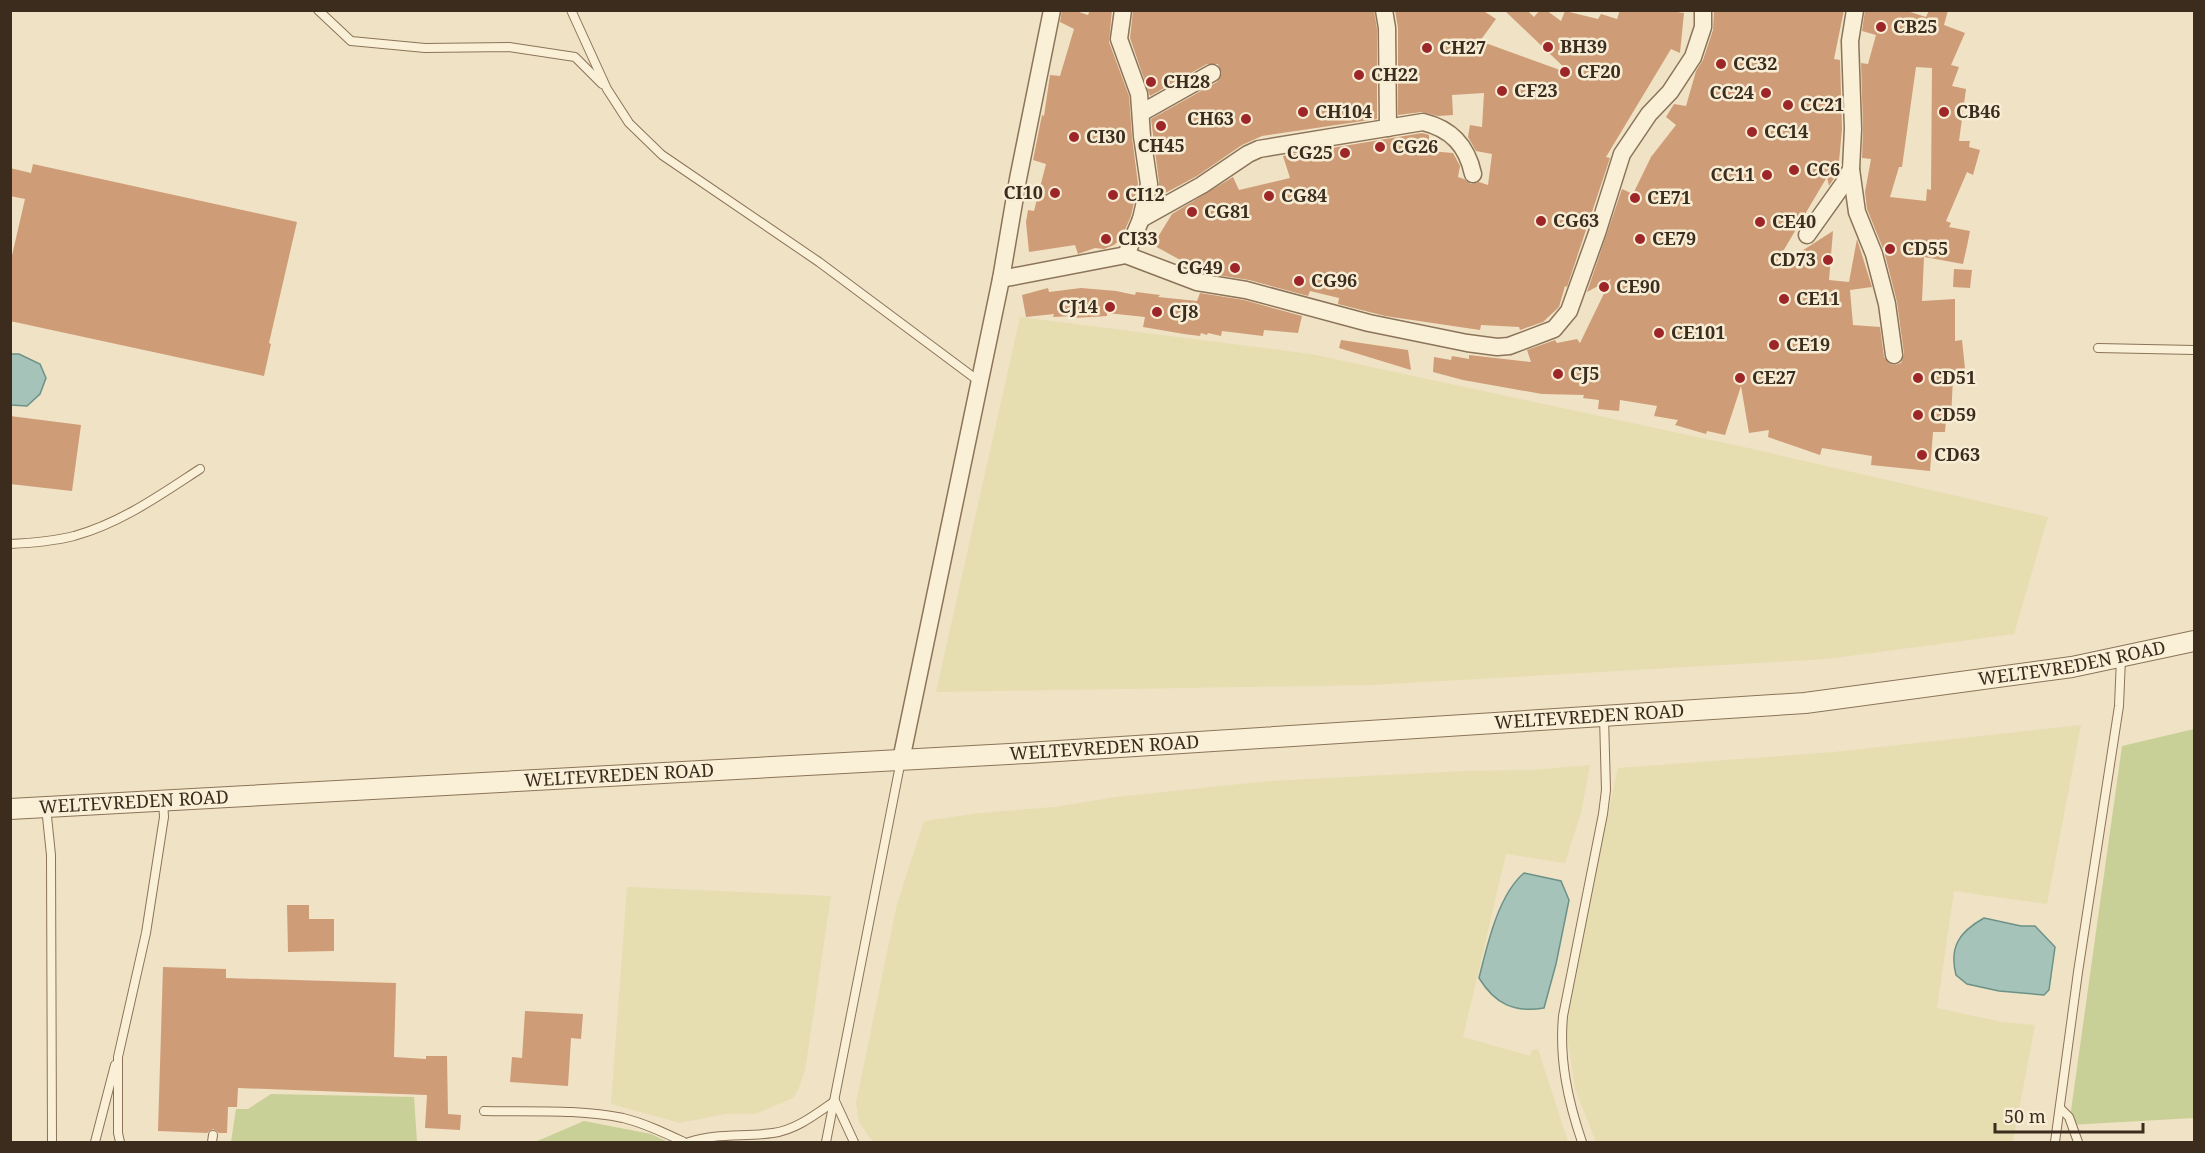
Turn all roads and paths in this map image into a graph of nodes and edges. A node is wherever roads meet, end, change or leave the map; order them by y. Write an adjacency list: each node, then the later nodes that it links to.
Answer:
1 (318, 10): 9 (lane)
2 (571, 10): 9 (lane)
3 (1052, 10): 17 (street)
4 (1123, 10): 10 (street)
5 (1384, 10): 11 (street)
6 (1703, 10): 16 (street)
7 (1855, 10): 12 (street)
8 (1212, 73): 10 (street)
9 (607, 89): 21 (lane)
10 (1141, 113): 14 (street)
11 (1388, 128): 13 (street); 14 (street)
12 (1851, 169): 15 (street); 20 (street)
13 (1473, 174)
14 (1141, 219): 16 (street)
15 (1807, 235)
16 (1126, 255): 17 (street)
17 (1001, 279): 21 (street)
18 (2098, 348): 19 (lane)
19 (2194, 350)
20 (1894, 355)
21 (980, 383): 27 (street)
22 (200, 469): 23 (lane)
23 (10, 544)
24 (2194, 641): 25 (street, WELTEVREDEN ROAD)
25 (2121, 658): 26 (street, WELTEVREDEN ROAD); 33 (lane)
26 (1604, 716): 27 (street, WELTEVREDEN ROAD); 42 (lane)
27 (901, 760): 28 (street, WELTEVREDEN ROAD); 32 (lane)
28 (163, 801): 29 (street, WELTEVREDEN ROAD); 31 (lane)
29 (46, 807): 30 (street, WELTEVREDEN ROAD); 35 (lane)
30 (10, 809)
31 (118, 1057): 36 (lane); 37 (lane)
32 (835, 1101): 39 (lane); 40 (lane); 41 (lane)
33 (2061, 1109): 43 (lane); 44 (lane)
34 (484, 1111): 38 (lane)
35 (52, 1143)
36 (95, 1143)
37 (120, 1143)
38 (684, 1143)
39 (689, 1143)
40 (826, 1143)
41 (854, 1143)
42 (1582, 1143)
43 (2055, 1143)
44 (2078, 1143)

